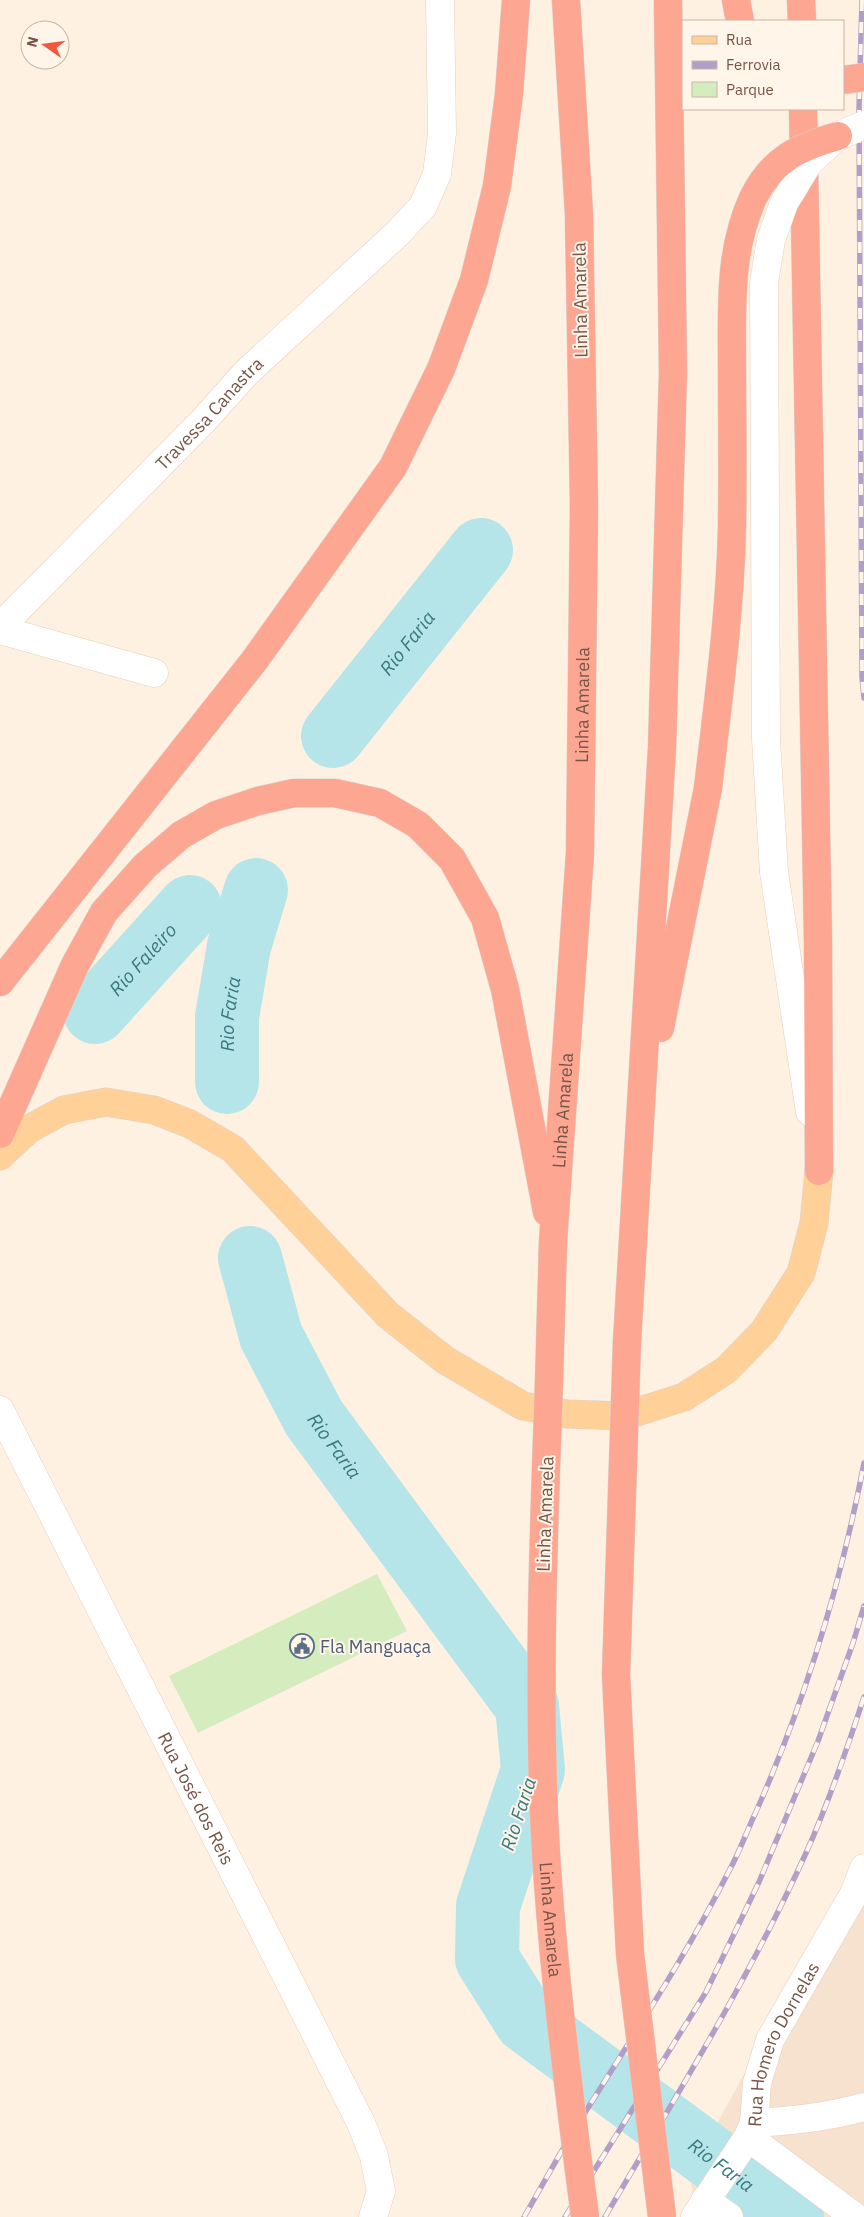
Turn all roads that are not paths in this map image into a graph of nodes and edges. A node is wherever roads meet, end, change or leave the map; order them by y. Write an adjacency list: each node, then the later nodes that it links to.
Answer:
1 (440, 0): 14 (street, Travessa Canastra)
2 (516, 0): 16 (highway)
3 (566, 0): 22 (highway, Linha Amarela)
4 (668, 0): 18 (highway)
5 (736, 0): 7 (highway)
6 (802, 0): 8 (highway)
7 (740, 20)
8 (802, 20)
9 (864, 77): 10 (highway, bridge)
10 (844, 80)
11 (803, 110): 21 (highway)
12 (864, 125): 13 (street, bridge)
13 (838, 136): 18 (highway, bridge); 21 (street, bridge)
14 (0, 628): 15 (street)
15 (154, 673)
16 (10, 963): 17 (highway)
17 (0, 982)
18 (639, 1130): 30 (highway, bridge)
19 (0, 1134): 22 (highway)
20 (0, 1156): 21 (main road)
21 (819, 1171)
22 (553, 1242): 29 (highway, Linha Amarela, bridge)
23 (0, 1410): 28 (street, Rua José dos Reis)
24 (864, 1868): 26 (street, Rua Homero Dornelas)
25 (864, 2108): 26 (street)
26 (746, 2138): 27 (street); 32 (street)
27 (706, 2199): 31 (street)
28 (373, 2217)
29 (585, 2217)
30 (662, 2217)
31 (729, 2217)
32 (855, 2217)

